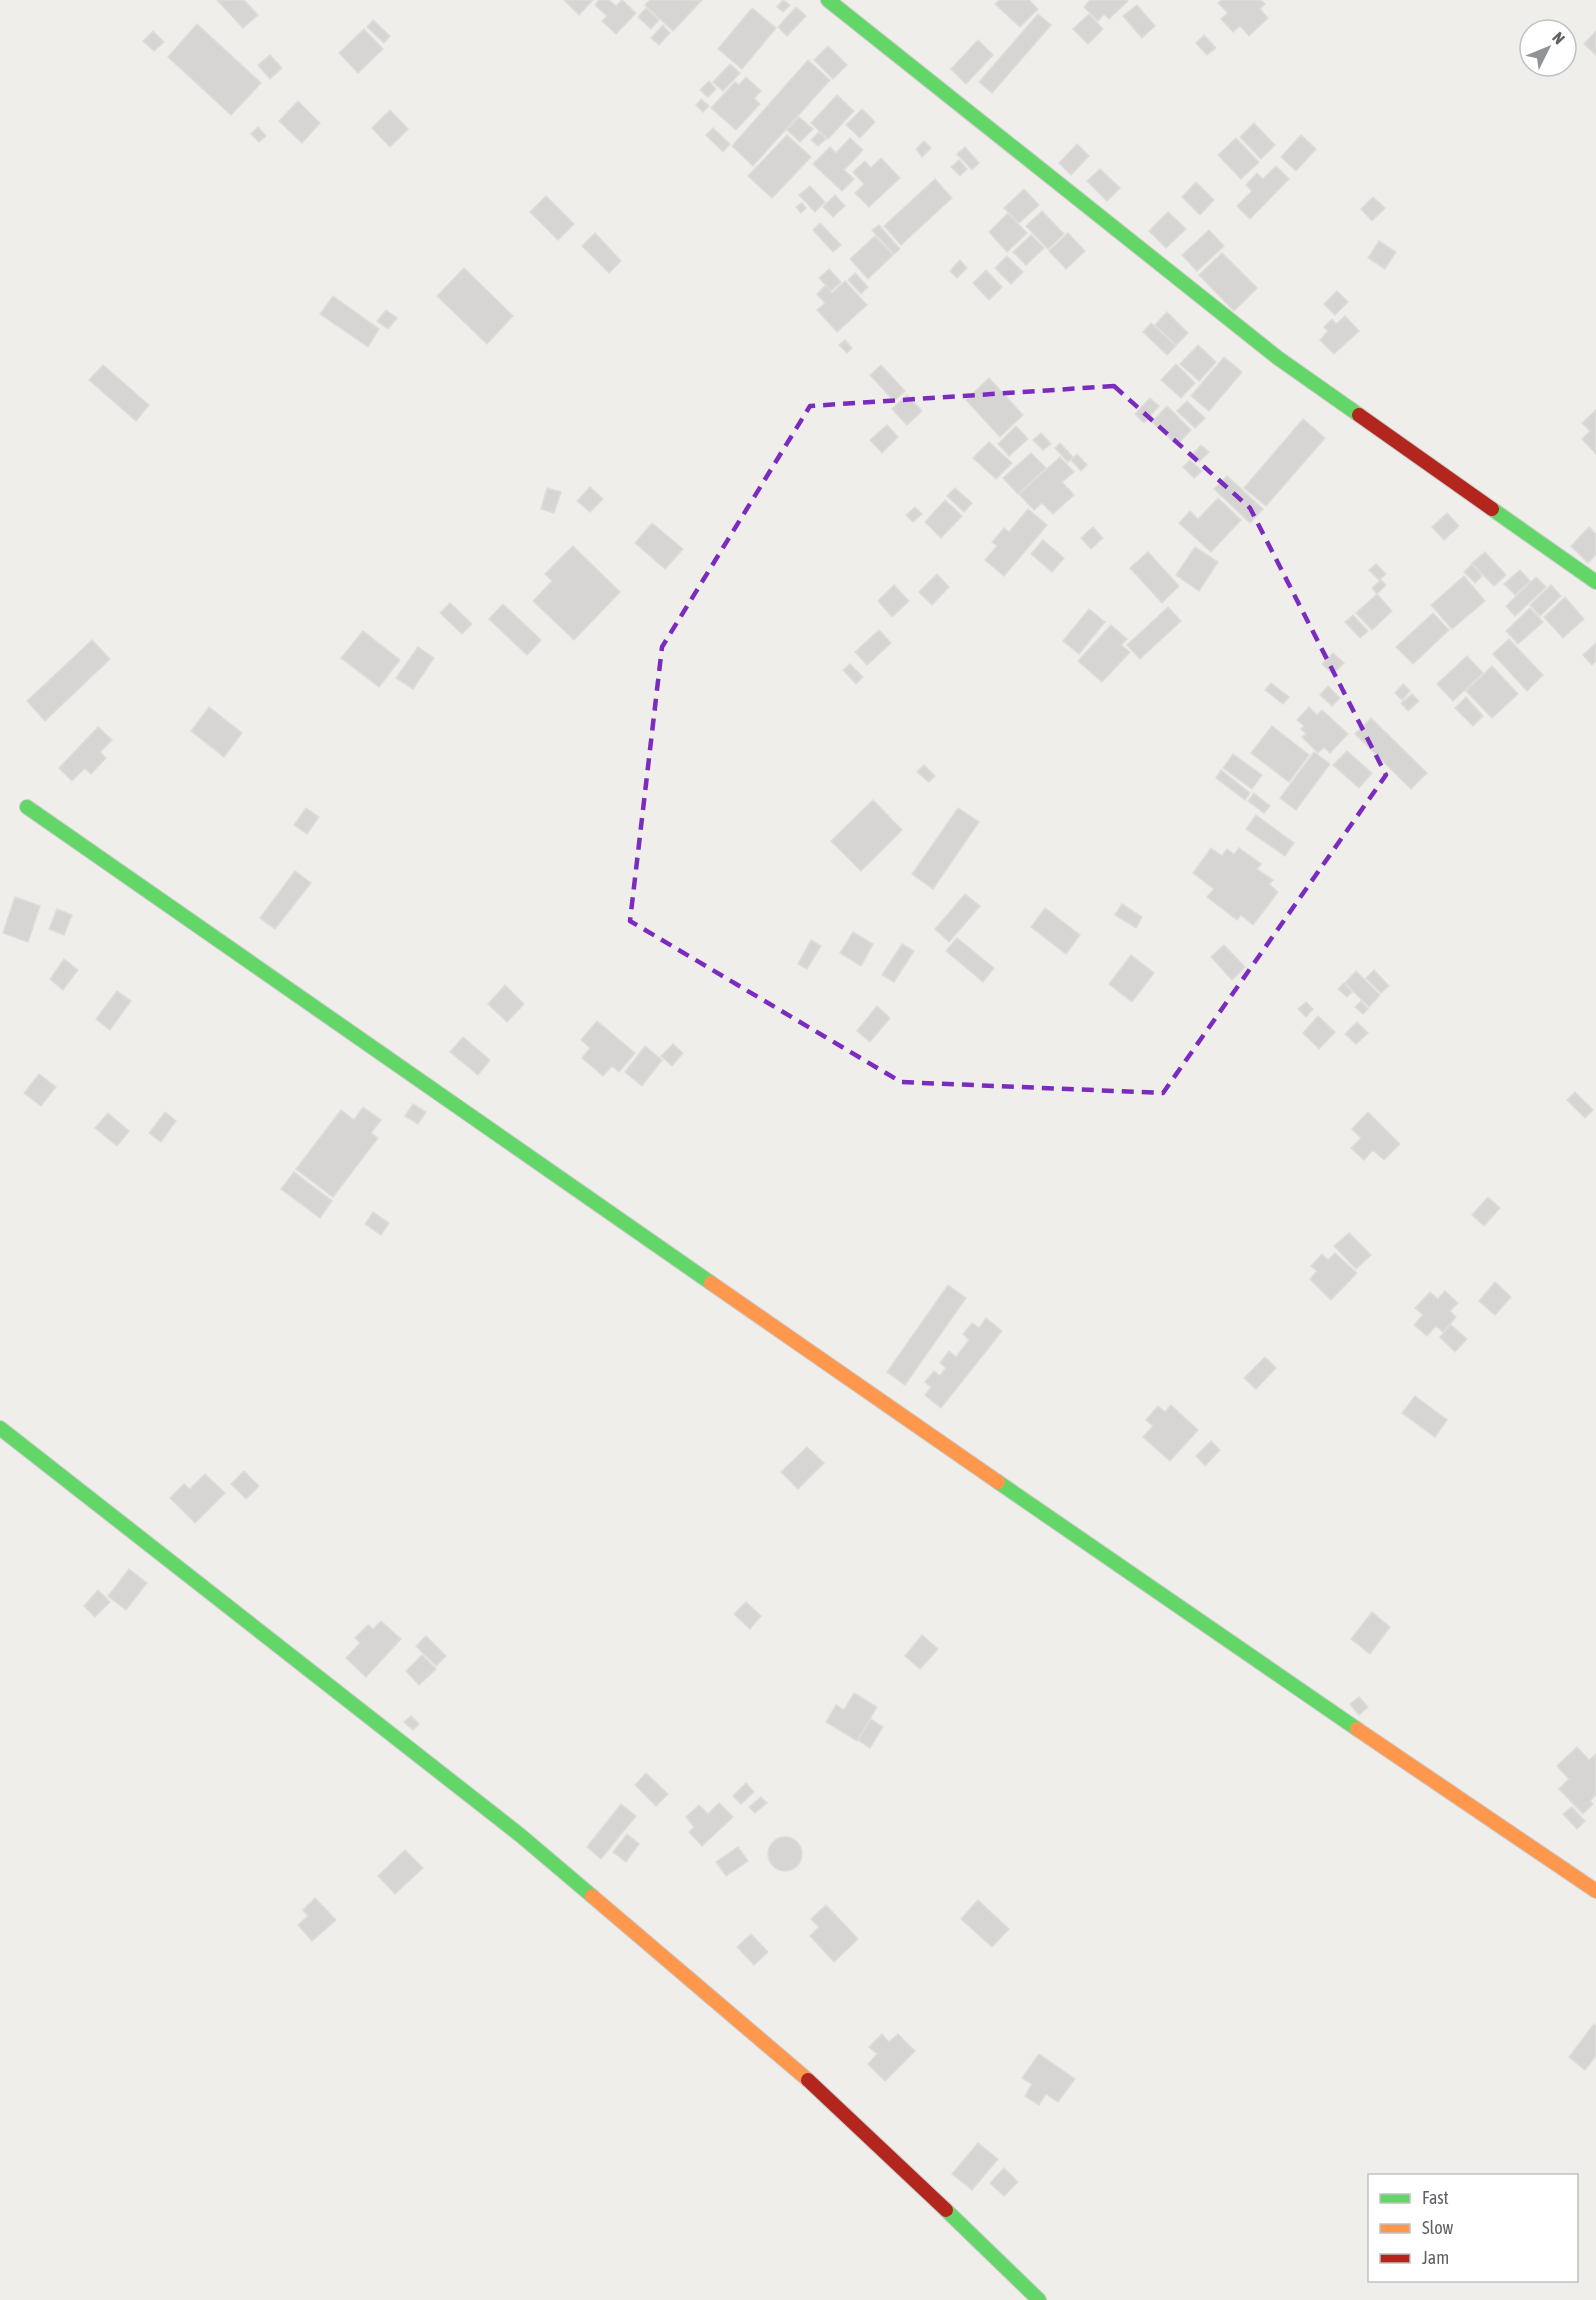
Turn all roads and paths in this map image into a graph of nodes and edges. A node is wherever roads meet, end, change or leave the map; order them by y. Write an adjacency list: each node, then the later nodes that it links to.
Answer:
1 (828, 0): 2 (street)
2 (1596, 582)
3 (27, 807): 5 (street)
4 (0, 1428): 6 (street)
5 (1596, 1891)
6 (1039, 2300)

